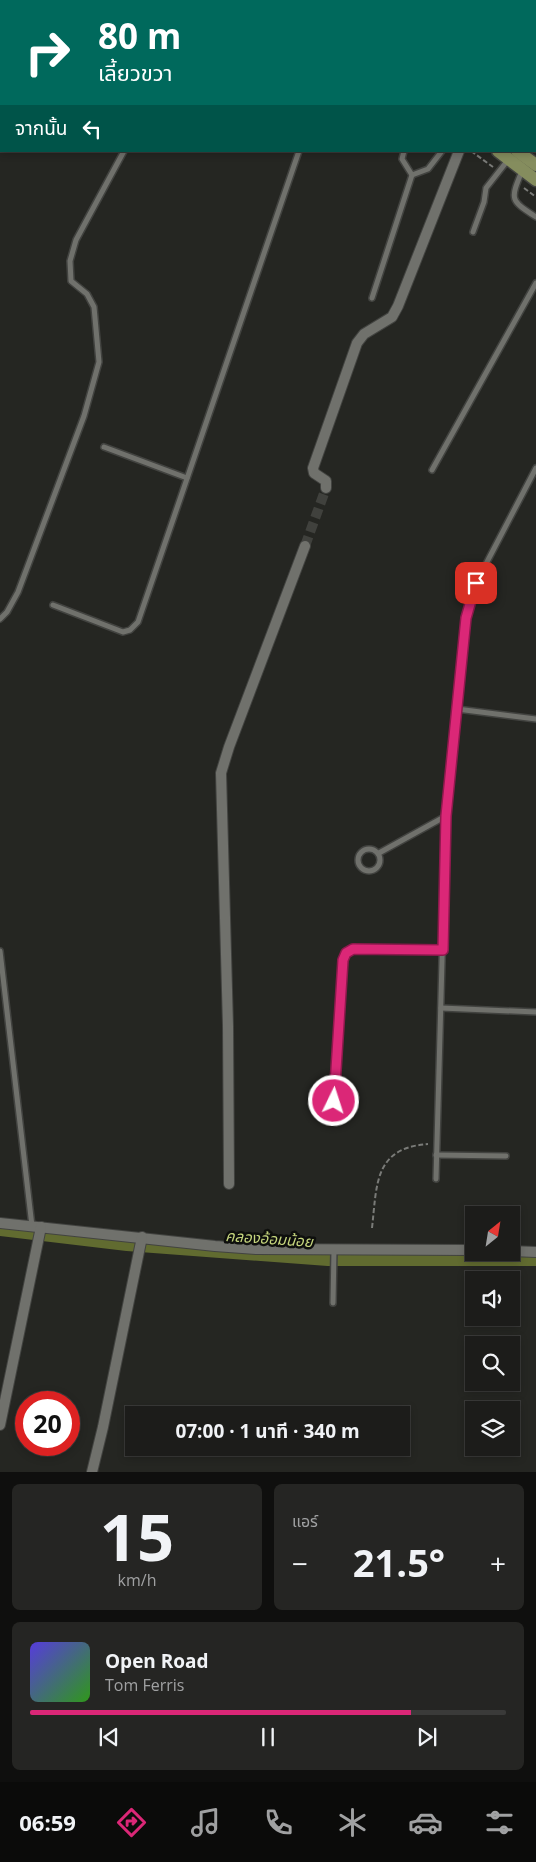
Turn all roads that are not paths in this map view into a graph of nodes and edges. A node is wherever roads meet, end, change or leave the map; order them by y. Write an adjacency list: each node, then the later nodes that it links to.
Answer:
1 (123, 152): 22 (lane)
2 (299, 152): 18 (lane)
3 (404, 152): 9 (lane)
4 (441, 152): 9 (lane)
5 (459, 152): 19 (street)
6 (513, 155): 7 (main road); 8 (main road); 12 (lane)
7 (536, 165)
8 (522, 170): 10 (main road); 11 (lane)
9 (412, 175): 14 (lane)
10 (536, 180)
11 (536, 217)
12 (472, 232)
13 (536, 283): 17 (lane)
14 (372, 298)
15 (104, 447): 18 (lane)
16 (536, 468): 23 (lane)
17 (432, 470)
18 (187, 478): 21 (lane)
19 (326, 488)
20 (305, 546): 35 (street)
21 (53, 606)
22 (0, 618)
23 (457, 709): 24 (lane); 25 (lane)
24 (536, 719)
25 (446, 816): 26 (lane); 27 (lane)
26 (379, 853): 26 (lane)
27 (443, 950): 29 (lane); 31 (lane)
28 (0, 951): 37 (lane)
29 (441, 1008): 30 (lane); 32 (lane)
30 (536, 1012)
31 (334, 1101)
32 (436, 1155): 33 (lane); 34 (lane)
33 (506, 1156)
34 (436, 1179)
35 (229, 1184)
36 (0, 1223): 37 (street)
37 (38, 1230): 38 (street); 44 (street)
38 (141, 1244): 41 (street); 45 (street)
39 (465, 1250): 41 (street)
40 (520, 1251): 42 (street)
41 (335, 1252): 43 (lane)
42 (536, 1252)
43 (333, 1303)
44 (0, 1425)
45 (92, 1472)

